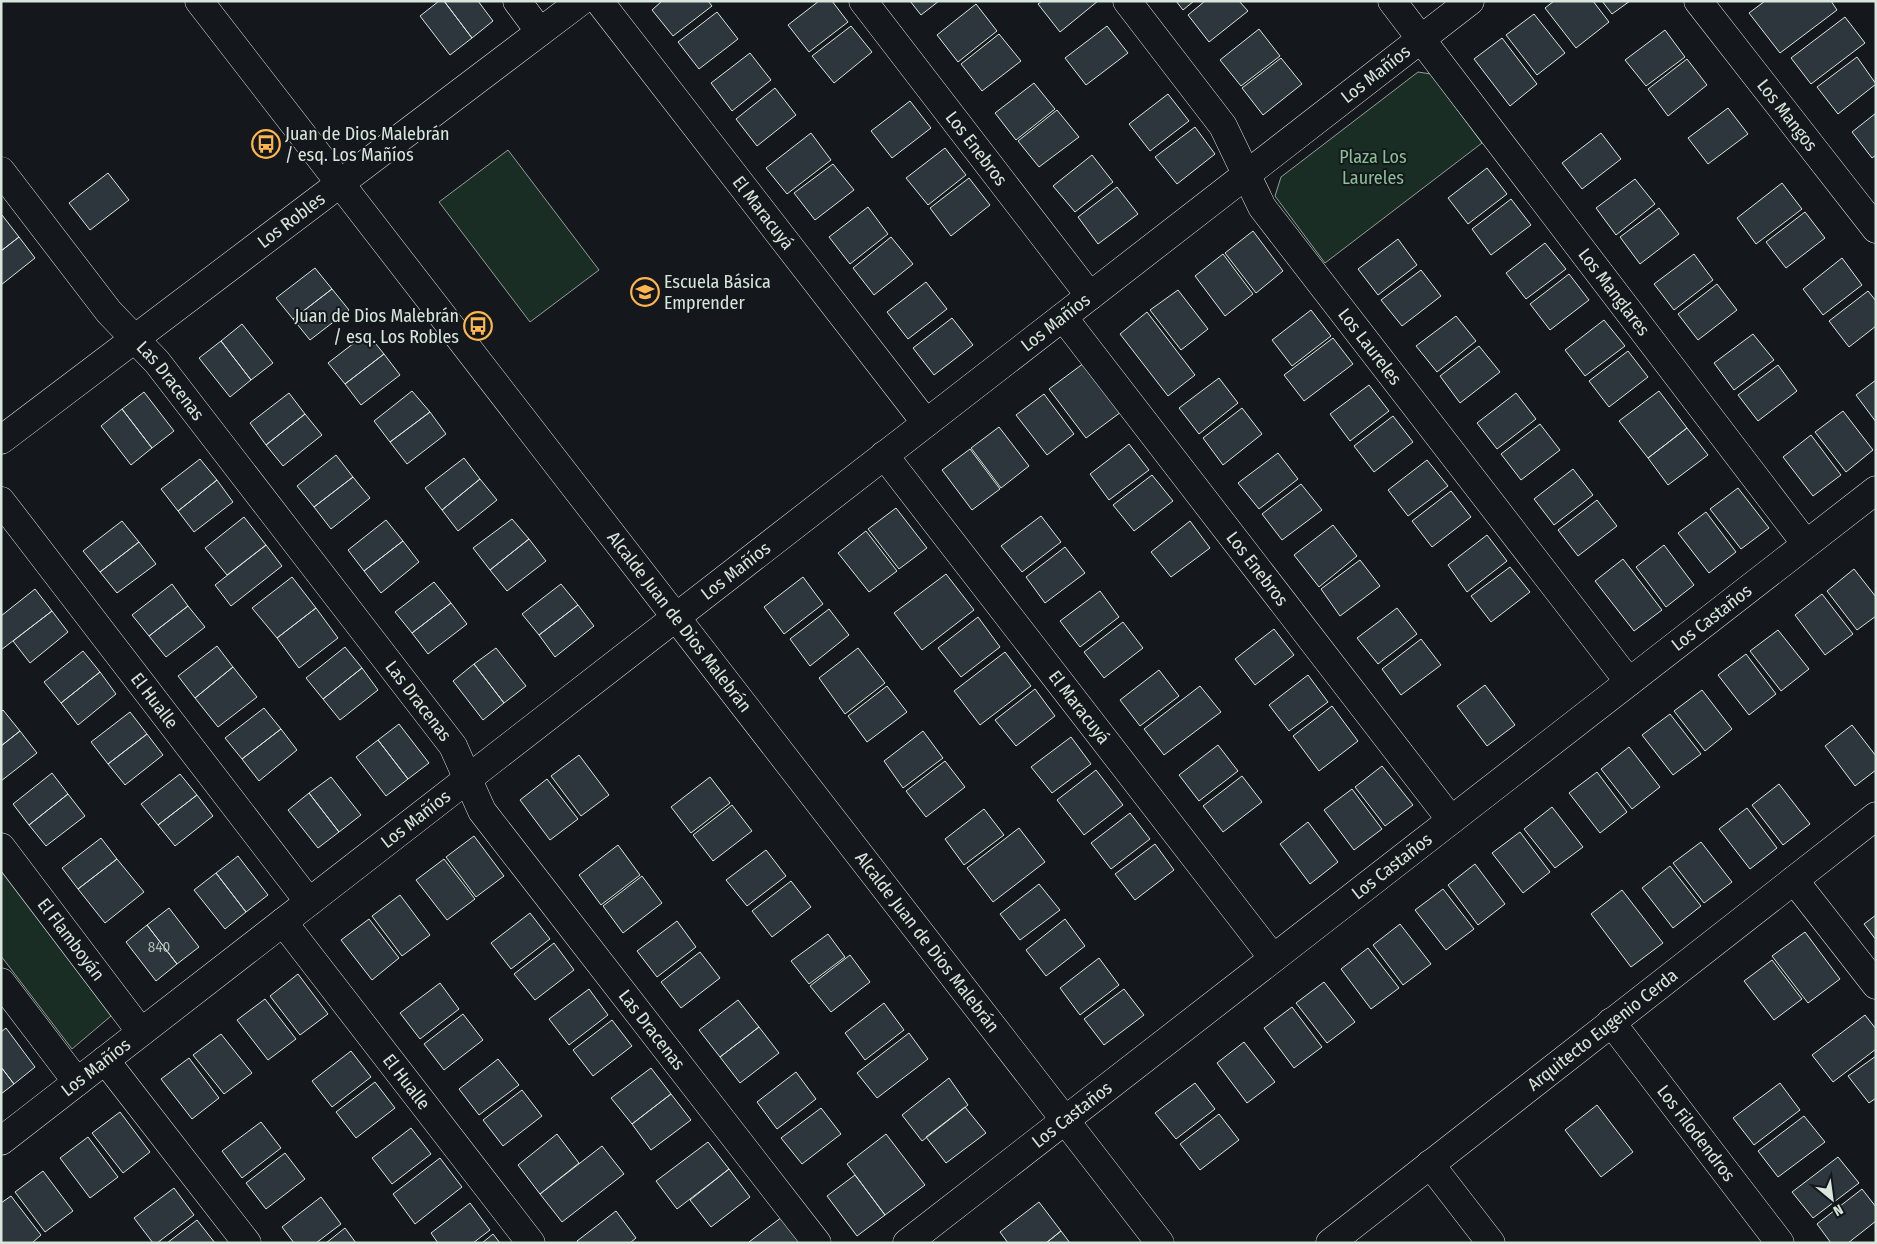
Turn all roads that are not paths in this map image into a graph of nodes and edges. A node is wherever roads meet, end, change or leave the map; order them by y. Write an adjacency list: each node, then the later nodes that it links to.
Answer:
1 (199, 1): 14 (street, Alcalde Juan de Dios Malebrán)
2 (517, 1): 10 (street)
3 (581, 1): 10 (street, Los Robles)
4 (599, 1): 19 (street, El Maracuyá)
5 (863, 1): 16 (street, Los Enebros)
6 (1127, 1): 13 (street, Los Laureles)
7 (1392, 1): 11 (street, Los Manglares)
8 (1470, 1): 11 (street, Los Mañíos)
9 (1698, 1): 15 (street, Los Mangos)
10 (540, 32): 14 (street, Los Robles)
11 (1421, 39): 13 (street, Los Mañíos); 24 (street, Los Manglares)
12 (1, 171): 18 (street, Las Dracenas)
13 (1246, 175): 16 (street, Los Mañíos); 26 (street, Los Laureles)
14 (340, 184): 18 (street, Los Robles); 25 (street, Alcalde Juan de Dios Malebrán)
15 (1876, 229)
16 (1090, 296): 17 (street, Los Mañíos)
17 (1063, 317): 19 (street, Los Mañíos); 29 (street, Los Enebros)
18 (135, 339): 20 (street, Los Robles); 27 (street, Las Dracenas)
19 (926, 423): 21 (street, Los Mañíos)
20 (1, 440)
21 (884, 455): 25 (street, Los Mañíos); 34 (street, El Maracuyá)
22 (1876, 490): 24 (street, Los Castaños)
23 (1, 501): 32 (street, El Hualle)
24 (1806, 544): 26 (street, Los Castaños)
25 (676, 617): 27 (street, Los Mañíos); 41 (street, Alcalde Juan de Dios Malebrán)
26 (1629, 682): 29 (street, Los Castaños)
27 (468, 778): 32 (street, Los Mañíos); 46 (street, Las Dracenas)
28 (1876, 816): 31 (street, Arquitecto Eugenio Cerda)
29 (1451, 820): 34 (street, Los Castaños)
30 (1, 846): 38 (street, El Flamboyán)
31 (1794, 880): 36 (street); 37 (street, Arquitecto Eugenio Cerda)
32 (308, 902): 33 (street, Los Mañíos)
33 (283, 922): 38 (street, Los Mañíos); 45 (street, El Hualle)
34 (1273, 958): 41 (street, Los Castaños)
35 (1, 982): 40 (street)
36 (1876, 985)
37 (1611, 1022): 43 (street, Arquitecto Eugenio Cerda); 51 (street, Los Filodendros)
38 (141, 1032): 39 (street, Los Mañíos)
39 (105, 1060): 40 (street, Los Mañíos); 44 (street)
40 (78, 1082): 42 (street, Los Mañíos)
41 (1064, 1121): 47 (street, Los Castaños); 48 (street, Alcalde Juan de Dios Malebrán)
42 (1, 1141)
43 (1430, 1164): 49 (street, Arquitecto Eugenio Cerda); 50 (street)
44 (247, 1243)
45 (531, 1243)
46 (817, 1243)
47 (907, 1243)
48 (1160, 1243)
49 (1330, 1243)
50 (1491, 1243)
51 (1780, 1243)

